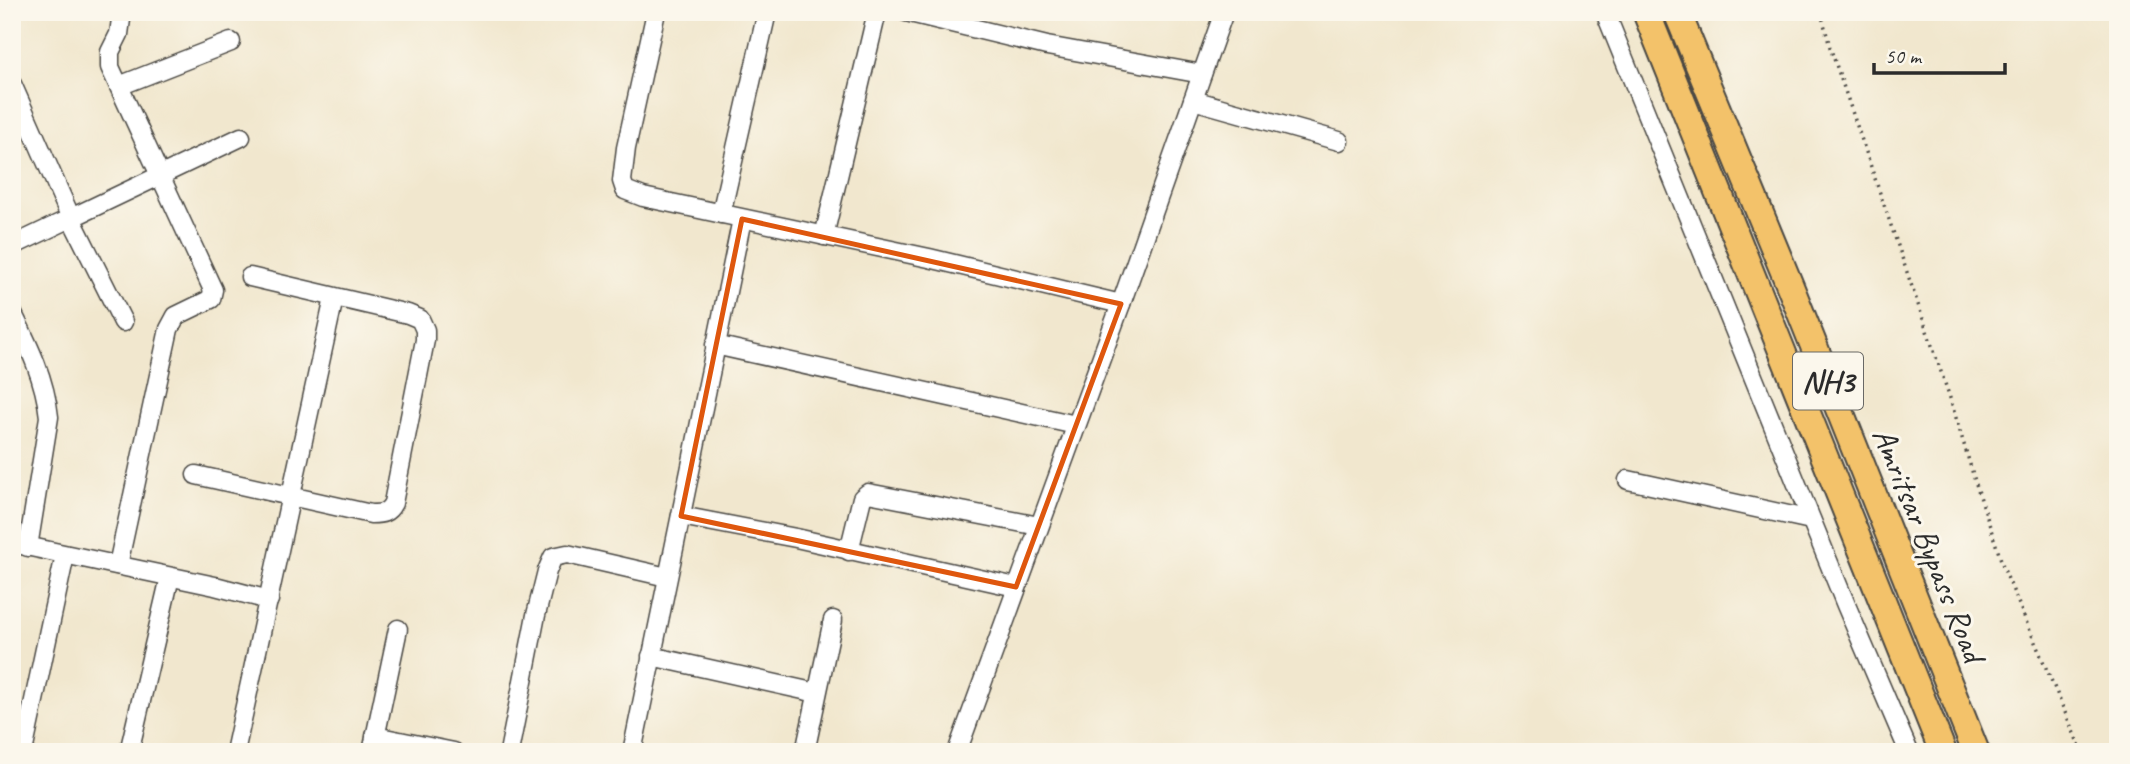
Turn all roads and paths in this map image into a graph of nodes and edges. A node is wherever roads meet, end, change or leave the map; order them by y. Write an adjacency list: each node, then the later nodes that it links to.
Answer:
1 (122, 12): 14 (street)
2 (656, 12): 19 (street)
3 (767, 12): 19 (street)
4 (877, 12): 22 (street)
5 (906, 12): 12 (street)
6 (1224, 12): 12 (street)
7 (1605, 12): 35 (street)
8 (1646, 12): 59 (highway, Amritsar Bypass Road / NH3)
9 (1677, 12): 60 (highway, Amritsar Bypass Road / NH3)
10 (1821, 12): 61 (path)
11 (231, 42): 14 (street)
12 (1202, 75): 15 (street)
13 (12, 84): 20 (street)
14 (119, 86): 18 (street)
15 (1193, 100): 17 (street); 26 (street)
16 (241, 137): 18 (street)
17 (1339, 141)
18 (160, 177): 20 (street); 40 (street)
19 (721, 214): 21 (street)
20 (71, 218): 23 (street); 28 (street)
21 (742, 219): 22 (street); 29 (street)
22 (824, 236): 26 (street)
23 (12, 246)
24 (250, 277): 25 (street)
25 (334, 298): 33 (street); 33 (street)
26 (1121, 304): 30 (street)
27 (12, 312): 37 (street)
28 (122, 323)
29 (715, 345): 30 (street); 34 (street)
30 (1076, 425): 36 (street)
31 (196, 475): 33 (street)
32 (1628, 480): 35 (street)
33 (292, 496): 44 (street)
34 (681, 516): 38 (street); 41 (street)
35 (1811, 520): 58 (street)
36 (1039, 526): 38 (street); 43 (street)
37 (20, 545): 39 (street)
38 (849, 551): 43 (street)
39 (65, 555): 40 (street); 50 (street)
40 (118, 565): 42 (street)
41 (667, 576): 47 (street); 54 (street)
42 (170, 577): 44 (street); 51 (street)
43 (1016, 587): 57 (street)
44 (269, 600): 52 (street)
45 (833, 620): 48 (street)
46 (398, 629): 49 (street)
47 (651, 656): 48 (street); 55 (street)
48 (817, 693): 56 (street)
49 (374, 744): 53 (street)
50 (23, 752)
51 (129, 752)
52 (235, 752)
53 (454, 752)
54 (509, 752)
55 (632, 752)
56 (805, 752)
57 (957, 752)
58 (1909, 752)
59 (1943, 752)
60 (1976, 752)
61 (2082, 752)

